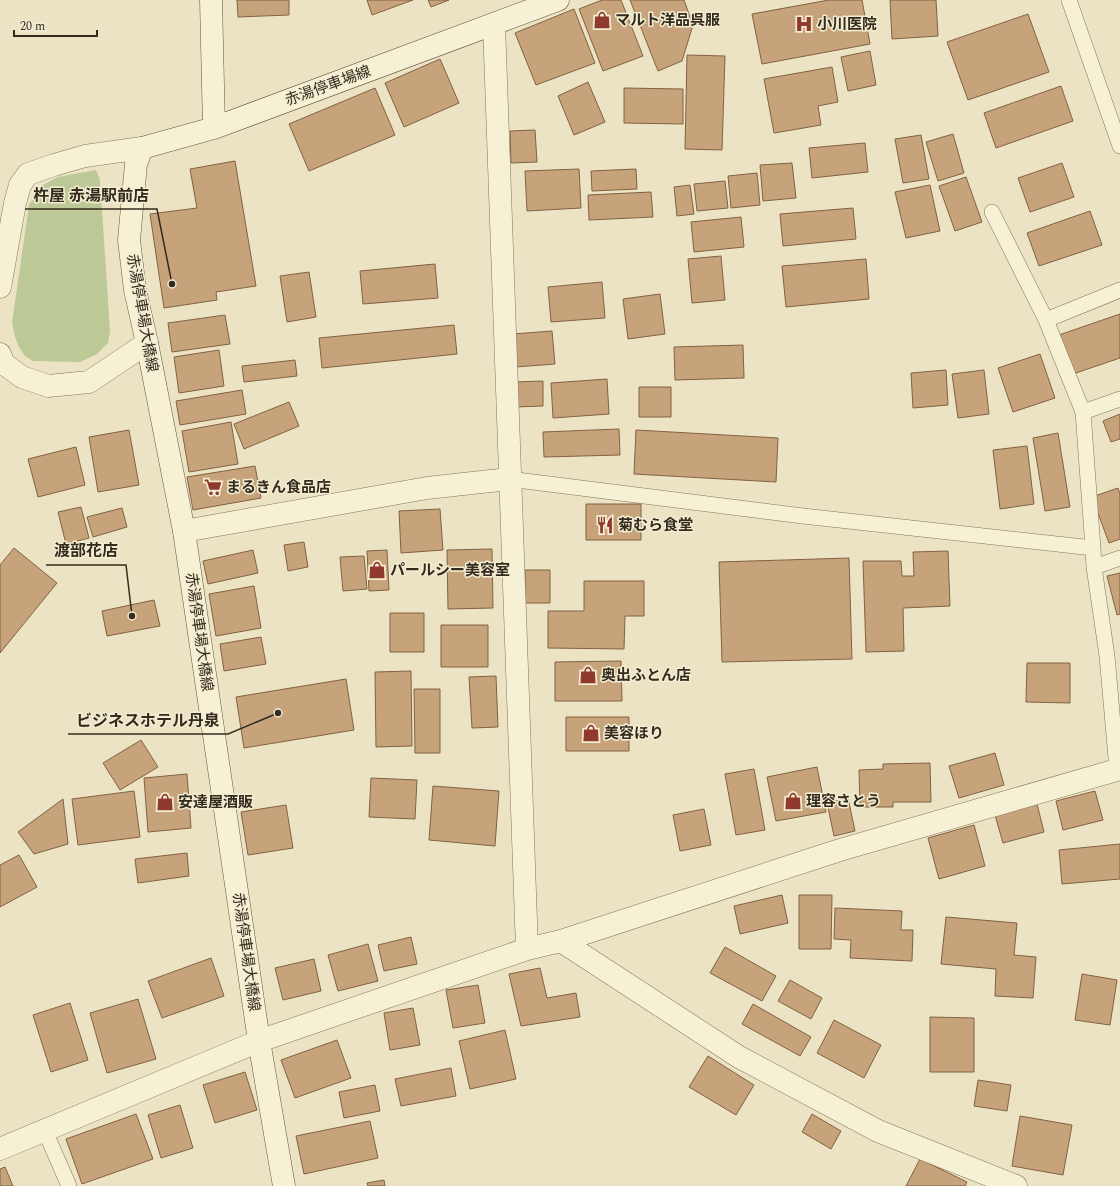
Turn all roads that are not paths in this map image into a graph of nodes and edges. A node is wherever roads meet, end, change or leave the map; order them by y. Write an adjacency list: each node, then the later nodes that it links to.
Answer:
1 (211, 0): 5 (street)
2 (558, 0): 4 (street, 赤湯停車場線)
3 (1070, 0): 6 (lane)
4 (494, 24): 5 (street, 赤湯停車場線); 16 (street)
5 (214, 128): 7 (street, 赤湯停車場線)
6 (1120, 146)
7 (142, 148): 9 (street, 赤湯停車場線); 12 (street, 赤湯停車場大橋線)
8 (992, 212): 11 (lane)
9 (0, 286)
10 (1120, 290): 11 (lane)
11 (1046, 320): 15 (lane)
12 (147, 343): 13 (street); 17 (street, 赤湯停車場大橋線)
13 (1, 362)
14 (1120, 399): 15 (lane)
15 (1083, 412): 18 (lane)
16 (509, 479): 17 (street); 18 (lane); 24 (street)
17 (184, 531): 25 (street, 赤湯停車場大橋線)
18 (1093, 548): 20 (lane)
19 (1120, 558): 20 (lane)
20 (1094, 567): 21 (lane)
21 (1114, 653): 22 (lane)
22 (1119, 769): 23 (street)
23 (561, 942): 24 (street); 30 (street)
24 (527, 949): 25 (street)
25 (259, 1041): 26 (street); 29 (street, 赤湯停車場大橋線)
26 (45, 1131): 27 (street); 28 (lane)
27 (0, 1149)
28 (69, 1186)
29 (284, 1186)
30 (1016, 1186)

